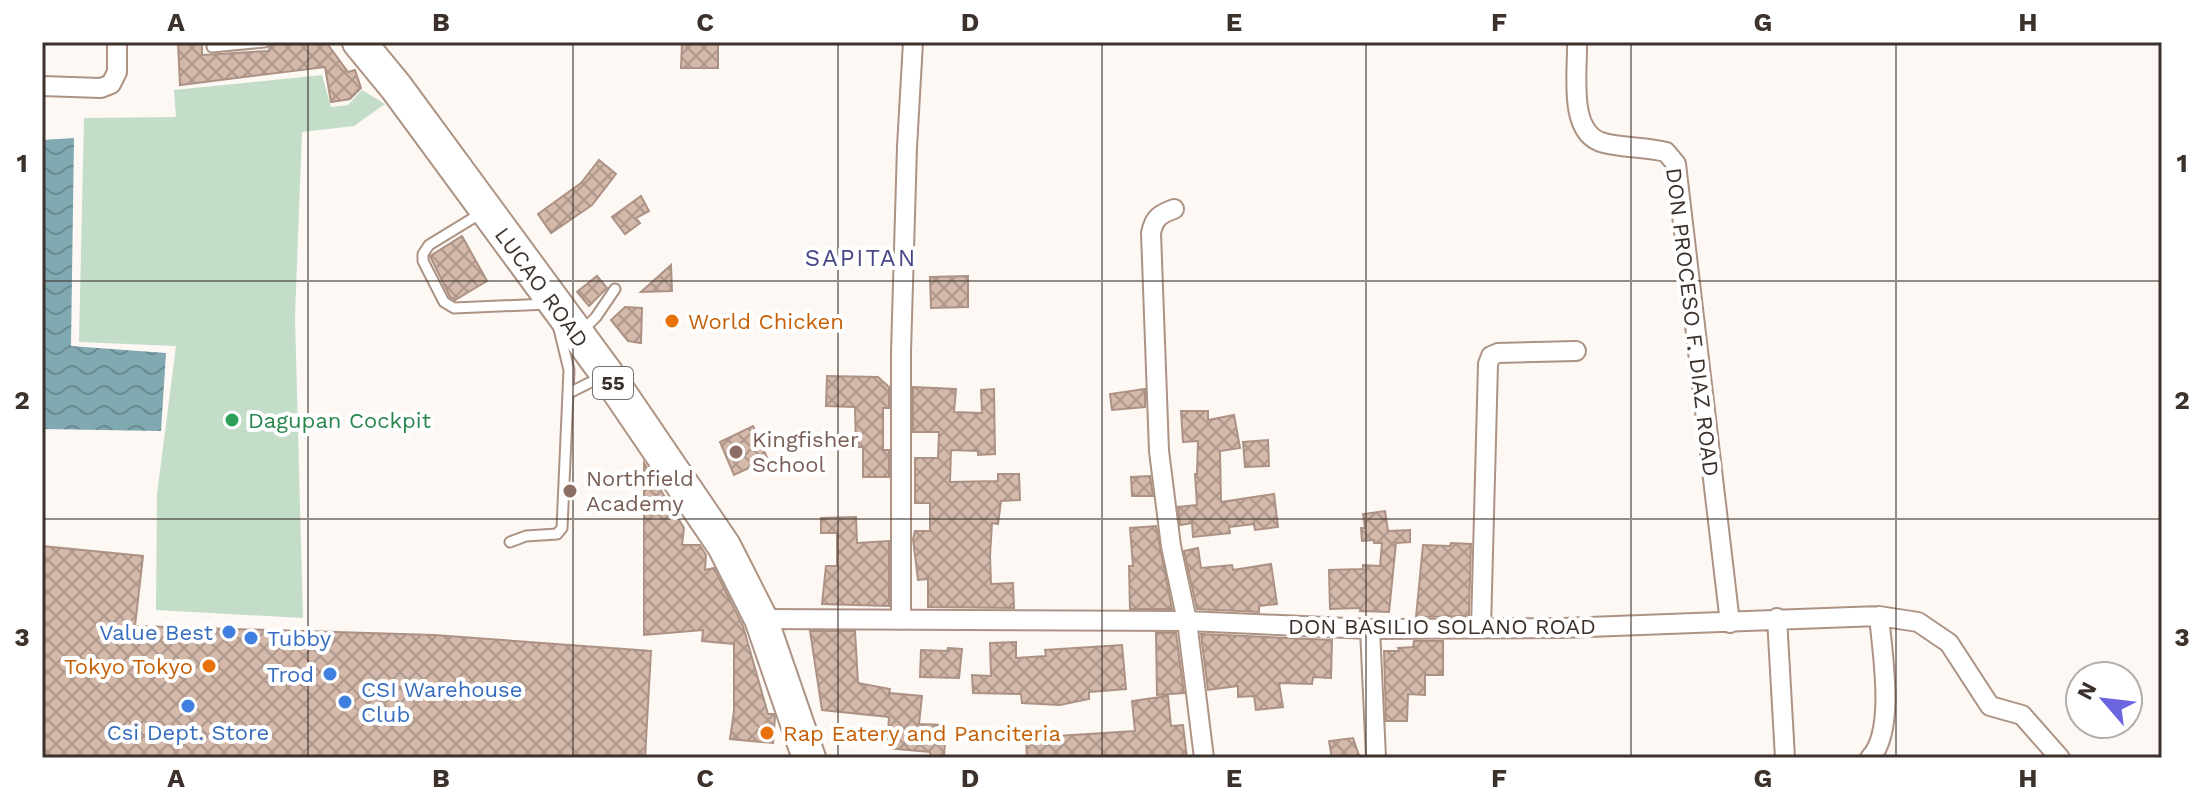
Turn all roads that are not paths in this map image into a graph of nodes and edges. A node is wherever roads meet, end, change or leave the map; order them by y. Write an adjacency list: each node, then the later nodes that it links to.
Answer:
1 (117, 42): 7 (street)
2 (265, 42): 6 (lane)
3 (359, 42): 9 (highway, LUCAO ROAD / 55)
4 (913, 42): 19 (street)
5 (1577, 42): 21 (street, DON PROCESO F. DIAZ ROAD)
6 (212, 47)
7 (42, 86)
8 (1174, 209): 20 (street)
9 (486, 210): 11 (highway, LUCAO ROAD / 55); 11 (lane)
10 (615, 289): 11 (lane)
11 (563, 322): 13 (highway, LUCAO ROAD / 55); 14 (lane)
12 (1576, 351): 22 (street)
13 (607, 374): 14 (lane); 18 (highway, LUCAO ROAD / 55)
14 (569, 393): 15 (lane)
15 (510, 542)
16 (1879, 616): 17 (street, DON BASILIO SOLANO ROAD); 28 (street); 29 (street, DON BASILIO SOLANO ROAD)
17 (1777, 618): 21 (street, DON BASILIO SOLANO ROAD); 27 (street)
18 (761, 619): 19 (street, DON BASILIO SOLANO ROAD); 24 (highway, LUCAO ROAD / 55)
19 (901, 620): 20 (street, DON BASILIO SOLANO ROAD)
20 (1187, 621): 23 (street, DON BASILIO SOLANO ROAD); 25 (street)
21 (1730, 623): 22 (street, DON BASILIO SOLANO ROAD)
22 (1481, 628): 23 (street, DON BASILIO SOLANO ROAD)
23 (1370, 629): 26 (street)
24 (809, 758)
25 (1204, 758)
26 (1376, 758)
27 (1785, 758)
28 (1870, 758)
29 (2060, 758)

